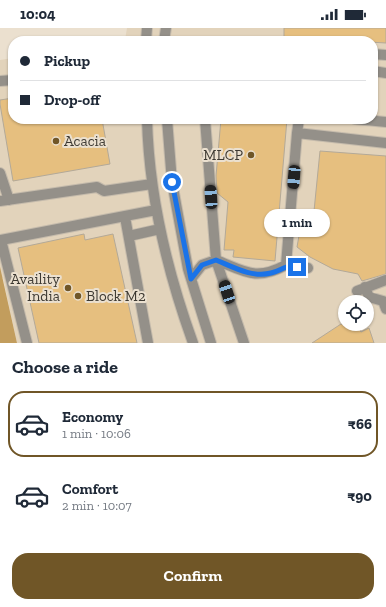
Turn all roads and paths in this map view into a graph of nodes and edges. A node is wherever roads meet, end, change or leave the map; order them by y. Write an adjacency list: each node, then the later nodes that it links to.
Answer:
1 (147, 124): 8 (street)
2 (167, 124): 17 (street)
3 (205, 124): 14 (street)
4 (299, 124): 5 (street)
5 (298, 133): 6 (street); 15 (street)
6 (386, 143)
7 (0, 173): 9 (street)
8 (152, 184): 9 (street); 10 (street)
9 (5, 201)
10 (156, 210): 11 (street); 12 (street)
11 (125, 217): 13 (street); 20 (street)
12 (160, 229): 13 (street); 22 (street)
13 (129, 236): 21 (street)
14 (216, 260): 15 (street); 17 (street); 24 (street)
15 (286, 265): 16 (street)
16 (308, 268)
17 (191, 279): 23 (street)
18 (386, 280): 19 (street)
19 (386, 309)
20 (27, 343)
21 (148, 343)
22 (193, 343)
23 (211, 343)
24 (244, 343)

